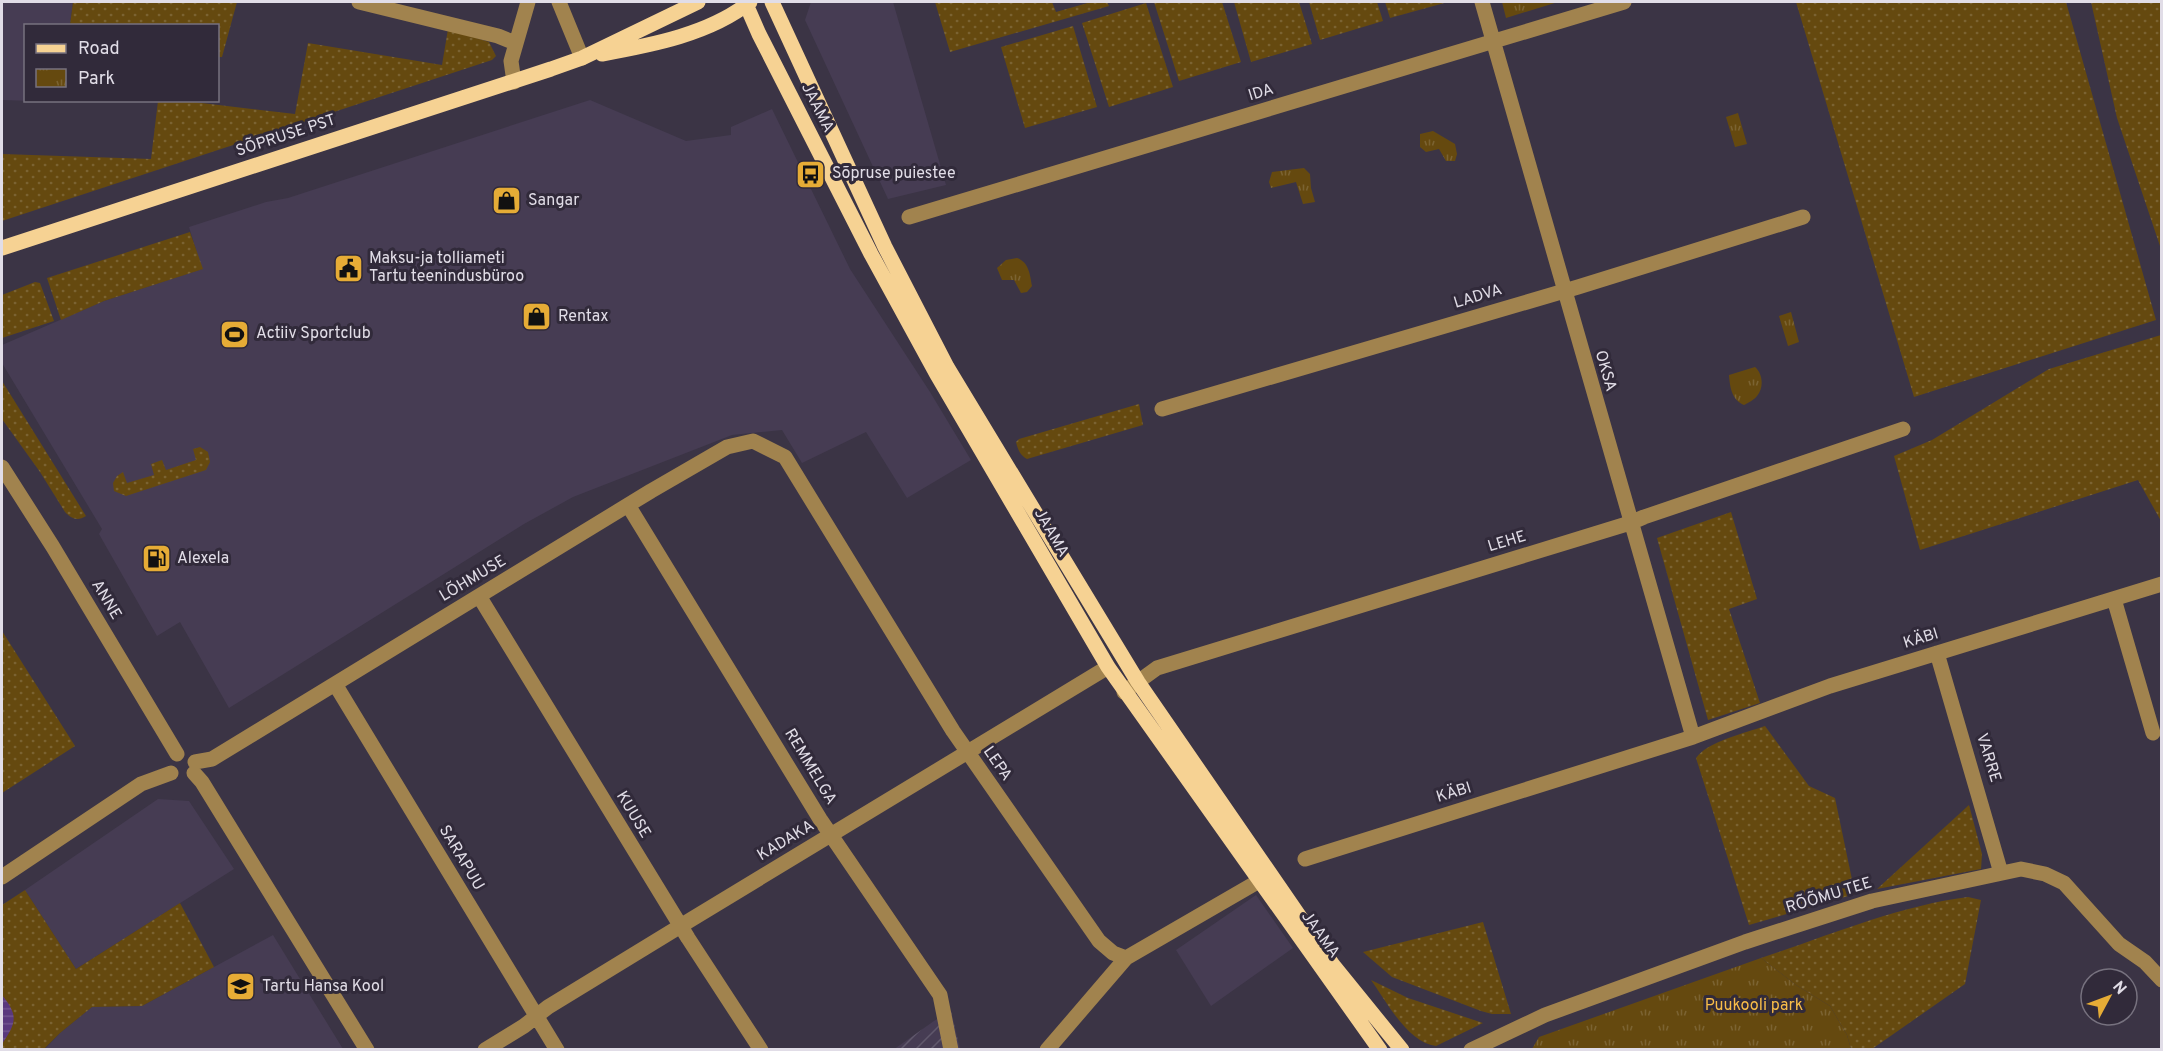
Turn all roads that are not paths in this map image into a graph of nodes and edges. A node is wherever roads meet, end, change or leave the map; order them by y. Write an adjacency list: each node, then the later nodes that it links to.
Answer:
1 (359, 2): 10 (street)
2 (528, 2): 10 (street)
3 (559, 2): 11 (street)
4 (698, 2): 11 (main road, SÕPRUSE PST)
5 (747, 2): 11 (main road, SÕPRUSE PST); 27 (main road, JAAMA)
6 (772, 2): 28 (main road, JAAMA)
7 (1482, 2): 9 (street, OKSA)
8 (1624, 2): 9 (street, IDA)
9 (1494, 42): 13 (street, IDA); 16 (street, OKSA)
10 (515, 43): 12 (street)
11 (582, 58): 12 (main road, SÕPRUSE PST)
12 (514, 82): 15 (main road, SÕPRUSE PST)
13 (909, 217)
14 (1803, 217): 16 (street, LADVA)
15 (2, 248)
16 (1564, 290): 17 (street, LADVA); 22 (street, OKSA)
17 (1162, 410)
18 (1903, 429): 22 (street, LEHE)
19 (772, 450): 21 (street, LÕHMUSE); 33 (street, LEPA)
20 (2, 467): 34 (street, ANNE)
21 (628, 505): 24 (street, LÕHMUSE); 37 (street, REMMELGA)
22 (1630, 524): 28 (street, LEHE); 32 (street, OKSA)
23 (2162, 584): 25 (street, KÄBI)
24 (479, 596): 29 (street, LÕHMUSE); 42 (street, KUUSE)
25 (2114, 599): 26 (street, KÄBI); 31 (street)
26 (1937, 653): 32 (street, KÄBI); 39 (street, VARRE)
27 (1107, 667): 30 (main road, JAAMA); 33 (street, KADAKA)
28 (1138, 682): 30 (street, LEHE); 54 (main road, JAAMA)
29 (335, 684): 35 (street, LÕHMUSE); 45 (street, SARAPUU)
30 (1124, 692): 41 (main road, JAAMA)
31 (2153, 733)
32 (1687, 739): 38 (street, KÄBI)
33 (967, 752): 37 (street, KADAKA); 43 (street, LEPA)
34 (177, 754): 35 (street); 36 (street)
35 (194, 768): 36 (street); 47 (street)
36 (171, 773): 40 (street)
37 (831, 834): 42 (street, KADAKA); 51 (street, REMMELGA)
38 (1305, 859)
39 (2001, 873): 44 (street, RÕÕMU TEE); 46 (street, RÕÕMU TEE)
40 (2, 877)
41 (1258, 880): 43 (street); 53 (main road, JAAMA)
42 (680, 926): 45 (street, KADAKA); 50 (street, KUUSE)
43 (1126, 957): 52 (street)
44 (2162, 980)
45 (536, 1017): 48 (street, KADAKA); 49 (street, SARAPUU)
46 (1484, 1048)
47 (367, 1050)
48 (485, 1050)
49 (557, 1050)
50 (761, 1050)
51 (951, 1050)
52 (1047, 1050)
53 (1380, 1050)
54 (1402, 1050)

